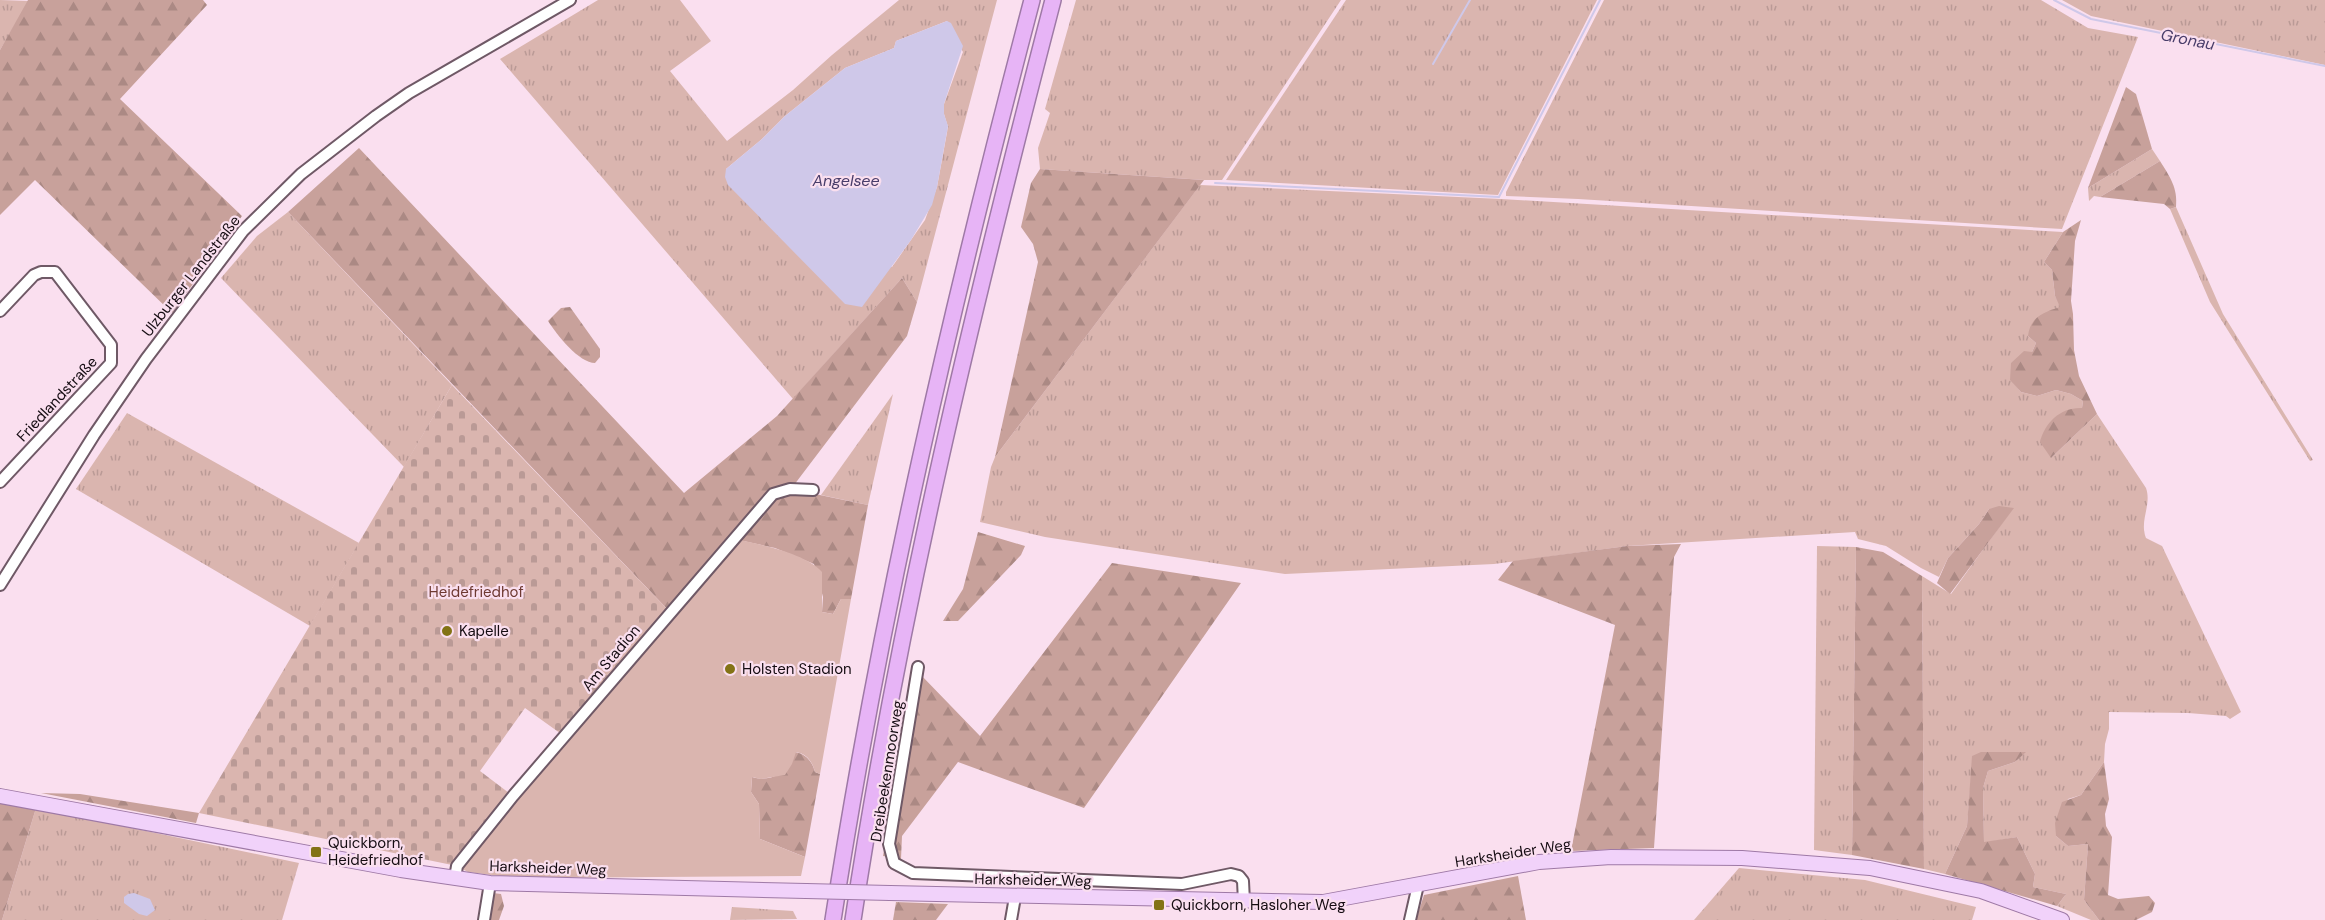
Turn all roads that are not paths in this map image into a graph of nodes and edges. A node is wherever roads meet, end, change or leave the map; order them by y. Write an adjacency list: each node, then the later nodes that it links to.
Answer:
1 (570, 0): 7 (street, Ulzburger Landstraße)
2 (1032, 0): 16 (highway)
3 (1053, 0): 17 (highway)
4 (0, 311): 5 (street, Friedlandstraße)
5 (0, 482)
6 (813, 490): 10 (street, Am Stadion)
7 (0, 585)
8 (918, 668): 14 (street, Dreibeekenmoorweg)
9 (0, 796): 10 (main road, Harksheider Weg)
10 (455, 878): 11 (main road, Harksheider Weg)
11 (490, 883): 13 (main road, Harksheider Weg, bridge); 15 (street)
12 (1418, 885): 14 (main road, Harksheider Weg); 19 (street); 20 (main road, Harksheider Weg)
13 (1015, 897): 14 (main road, Harksheider Weg); 18 (street)
14 (1244, 902)
15 (484, 920)
16 (833, 920)
17 (853, 920)
18 (1011, 920)
19 (1410, 920)
20 (2062, 920)

